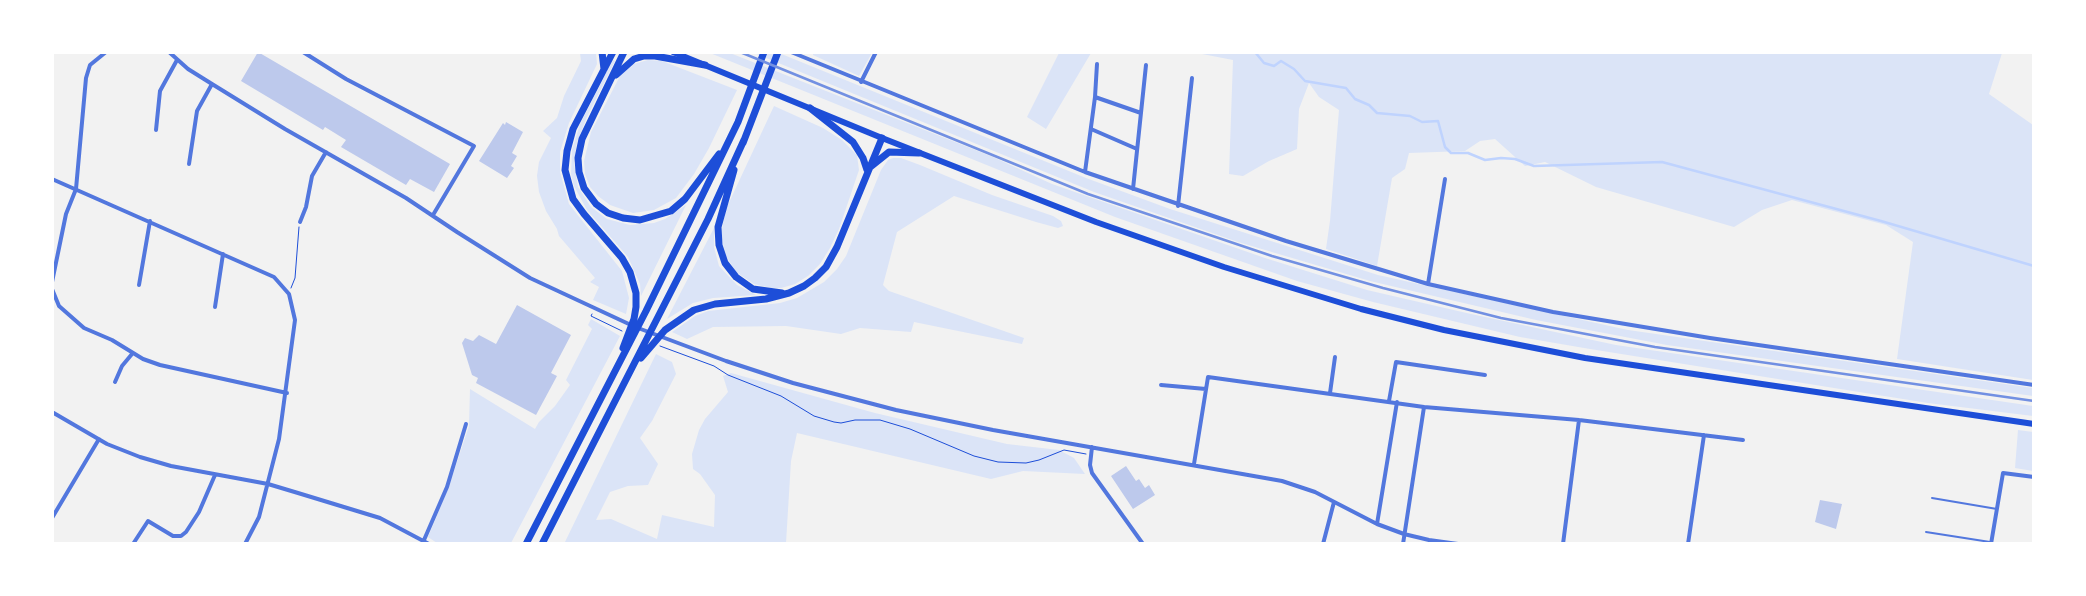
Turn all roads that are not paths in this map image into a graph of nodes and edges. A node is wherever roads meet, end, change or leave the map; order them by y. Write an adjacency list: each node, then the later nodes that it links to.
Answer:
1 (106, 52): 37 (street)
2 (169, 52): 12 (street)
3 (303, 52): 40 (street)
4 (602, 52): 16 (highway)
5 (613, 52): 16 (highway)
6 (624, 52): 18 (highway)
7 (673, 52): 15 (main road)
8 (764, 52): 28 (highway)
9 (778, 52): 27 (highway)
10 (791, 52): 19 (street)
11 (876, 52): 19 (street)
12 (177, 60): 20 (street); 25 (street)
13 (1096, 64): 21 (street)
14 (1146, 65): 23 (street)
15 (705, 66): 18 (highway); 22 (main road)
16 (604, 69): 51 (highway)
17 (1192, 78): 39 (street)
18 (610, 80): 28 (highway)
19 (861, 82): 34 (street)
20 (212, 84): 30 (street); 32 (street)
21 (1095, 97): 23 (street); 24 (street)
22 (810, 108): 26 (main road); 33 (highway)
23 (1141, 113): 29 (street)
24 (1091, 129): 29 (street); 34 (street)
25 (156, 130)
26 (882, 138): 31 (main road); 33 (highway)
27 (744, 140): 48 (highway); 53 (highway)
28 (728, 142): 51 (highway)
29 (1137, 149): 38 (street)
30 (326, 152): 40 (street); 42 (street)
31 (919, 153): 33 (highway); 67 (main road)
32 (189, 164)
33 (867, 170): 48 (highway)
34 (1085, 172): 38 (street)
35 (1445, 178): 45 (street)
36 (52, 179): 37 (street)
37 (76, 189): 41 (street); 44 (street)
38 (1133, 189): 39 (street)
39 (1178, 206): 45 (street)
40 (433, 215): 71 (street)
41 (150, 221): 43 (street); 46 (street)
42 (300, 222)
43 (223, 254): 49 (street); 59 (street)
44 (52, 282)
45 (1428, 284): 57 (street)
46 (140, 285)
47 (52, 289): 50 (street)
48 (789, 293): 53 (highway)
49 (215, 307)
50 (132, 354): 55 (street); 59 (street)
51 (622, 355): 88 (highway)
52 (1336, 357): 60 (street)
53 (639, 359): 89 (highway)
54 (1485, 375): 61 (street)
55 (115, 382)
56 (1161, 385): 58 (street)
57 (2034, 385)
58 (1206, 389): 60 (street); 72 (street)
59 (286, 393): 75 (street)
60 (1330, 393): 61 (street)
61 (1389, 401): 62 (street)
62 (1397, 402): 63 (street); 80 (street)
63 (1424, 407): 65 (street); 82 (street)
64 (52, 412): 69 (street)
65 (1579, 420): 68 (street); 94 (street)
66 (466, 424): 83 (street)
67 (2034, 424)
68 (1704, 435): 70 (street); 95 (street)
69 (99, 439): 73 (street); 79 (street)
70 (1743, 440)
71 (1092, 447): 72 (street); 90 (street)
72 (1194, 464): 77 (street)
73 (215, 475): 75 (street); 85 (street)
74 (2034, 477): 78 (street)
75 (268, 484): 83 (street); 86 (street)
76 (1932, 498): 78 (lane)
77 (1334, 502): 80 (street); 91 (street)
78 (1997, 509): 84 (street)
79 (52, 518)
80 (1377, 524): 82 (street)
81 (1926, 532): 84 (lane)
82 (1404, 534): 92 (street); 93 (street)
83 (424, 540): 87 (street)
84 (1991, 543)
85 (133, 544)
86 (245, 544)
87 (429, 544)
88 (526, 544)
89 (542, 544)
90 (1144, 544)
91 (1323, 544)
92 (1403, 544)
93 (1458, 544)
94 (1563, 544)
95 (1688, 544)

